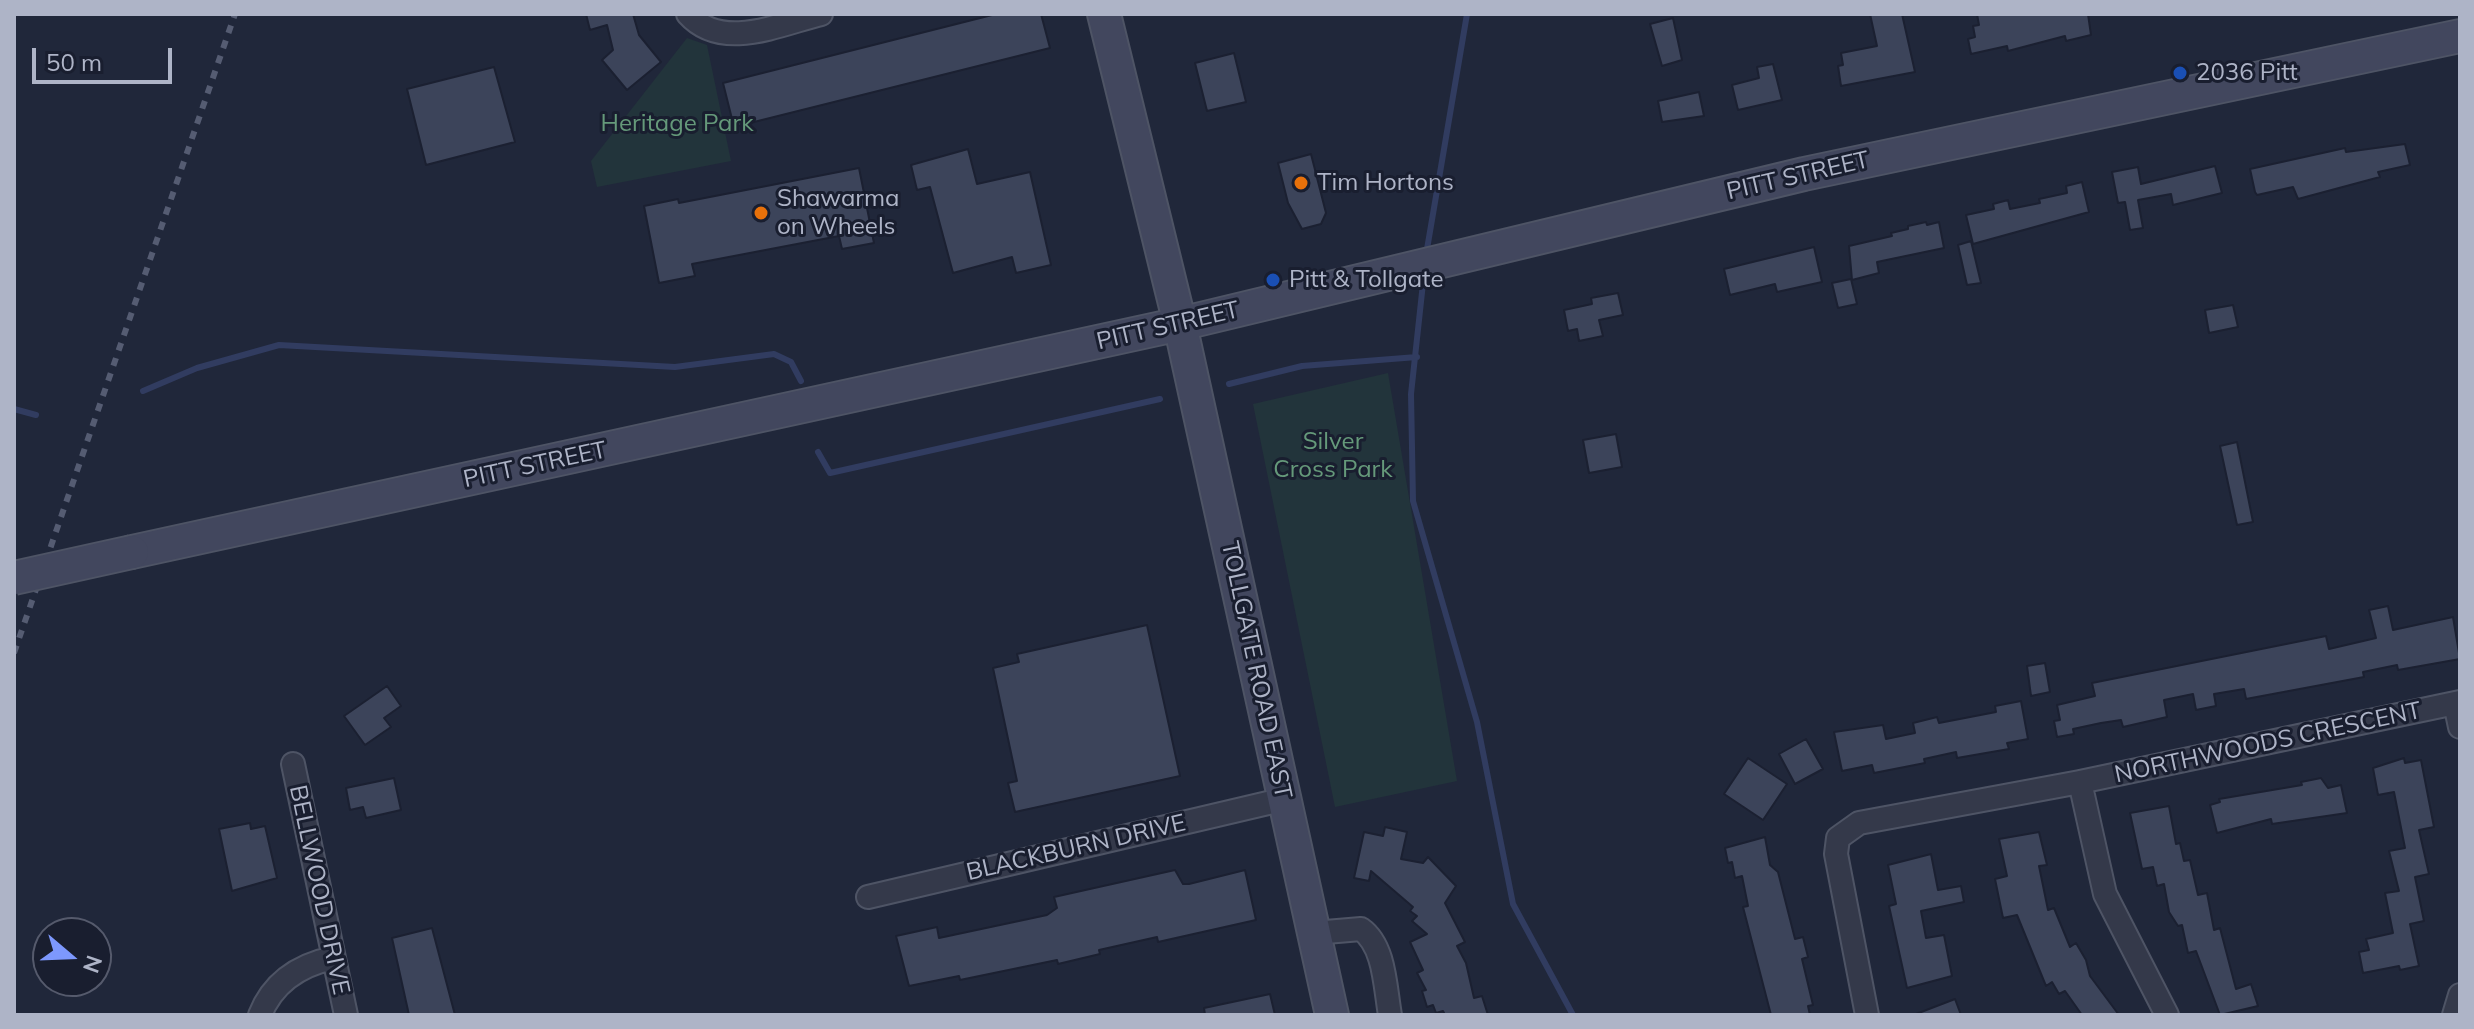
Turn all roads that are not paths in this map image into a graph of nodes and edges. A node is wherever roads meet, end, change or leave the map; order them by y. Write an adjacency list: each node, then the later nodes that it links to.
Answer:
1 (688, 14): 2 (street)
2 (821, 14)
3 (1104, 14): 5 (street, TOLLGATE ROAD EAST)
4 (2460, 36): 5 (street, PITT STREET)
5 (1180, 324): 6 (street, PITT STREET, bridge); 11 (street, TOLLGATE ROAD EAST)
6 (14, 578)
7 (2458, 703): 8 (street); 10 (street, NORTHWOODS CRESCENT)
8 (2460, 727)
9 (293, 764): 14 (street, BELLWOOD DRIVE)
10 (2080, 782): 20 (street, NORTHWOODS CRESCENT); 21 (street)
11 (1285, 799): 12 (street, BLACKBURN DRIVE); 13 (street, TOLLGATE ROAD EAST)
12 (868, 897)
13 (1314, 933): 18 (street, TOLLGATE ROAD EAST); 19 (street)
14 (333, 958): 16 (street); 17 (street, BELLWOOD DRIVE)
15 (2460, 995): 22 (street)
16 (260, 1015)
17 (346, 1015)
18 (1332, 1015)
19 (1390, 1015)
20 (1867, 1015)
21 (2167, 1015)
22 (2454, 1015)

